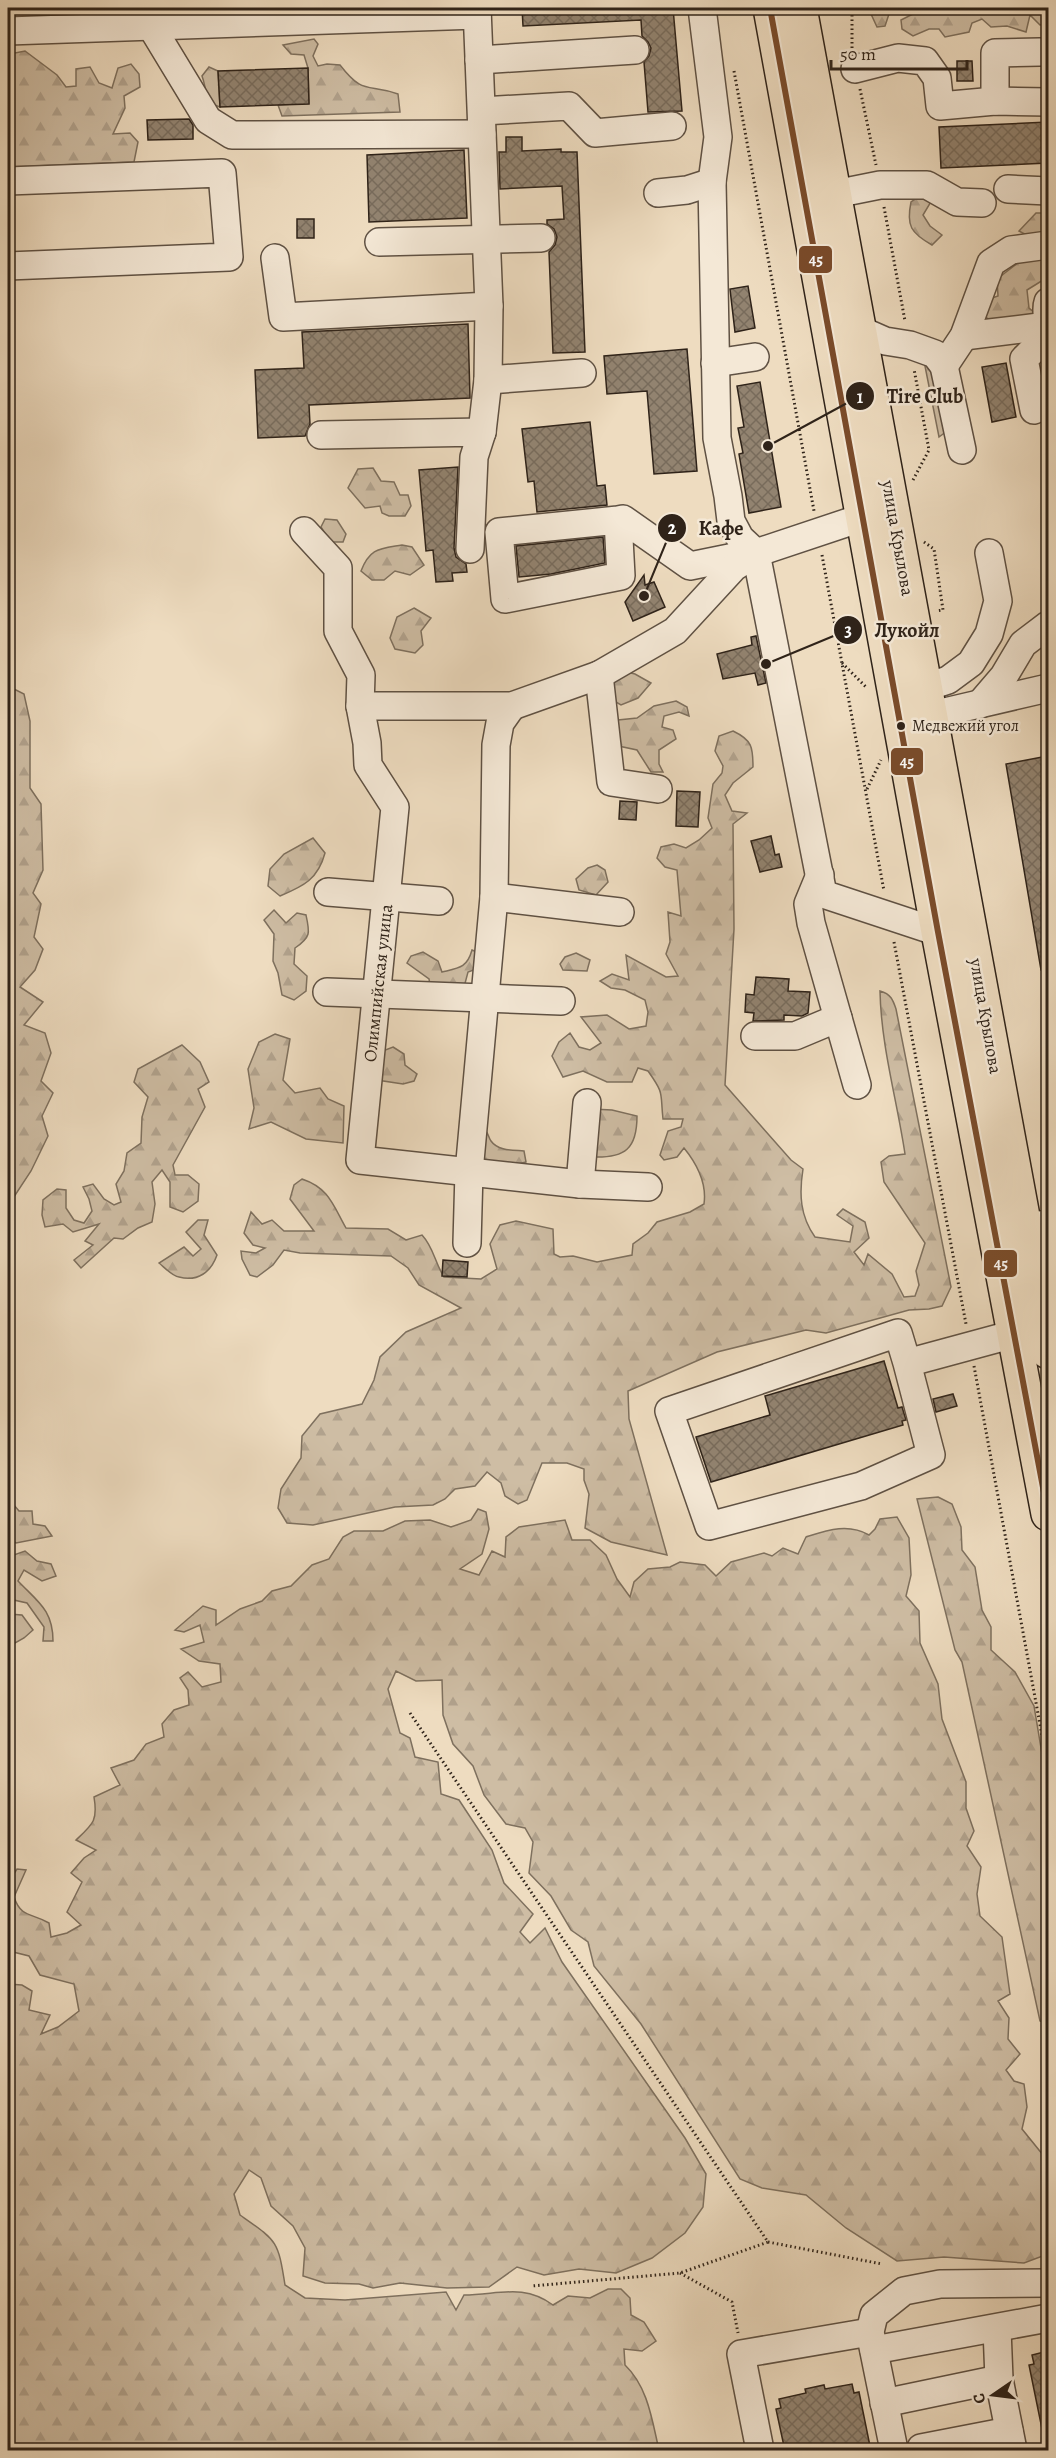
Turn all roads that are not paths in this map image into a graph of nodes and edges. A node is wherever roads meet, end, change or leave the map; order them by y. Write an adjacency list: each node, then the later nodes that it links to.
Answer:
1 (702, 8): 16 (street)
2 (770, 8): 41 (main road, улица Крылова)
3 (800, 8): 20 (main road, улица Крылова)
4 (477, 11): 5 (street); 9 (street)
5 (151, 26): 6 (street); 13 (street)
6 (8, 31)
7 (635, 50): 9 (street)
8 (1040, 52): 11 (street)
9 (479, 60): 13 (street)
10 (855, 69): 11 (street)
11 (995, 101): 12 (street)
12 (1048, 102)
13 (482, 122): 14 (street); 23 (street)
14 (672, 126)
15 (8, 181): 27 (street)
16 (712, 182): 19 (street); 33 (street)
17 (1008, 189): 18 (street)
18 (1048, 191)
19 (658, 193)
20 (835, 194): 21 (street); 30 (main road, улица Крылова)
21 (982, 203)
22 (541, 238): 23 (street)
23 (487, 240): 24 (street); 28 (street)
24 (379, 242)
25 (1048, 245): 31 (street)
26 (275, 258): 28 (street)
27 (8, 266)
28 (489, 306): 36 (street)
29 (1048, 318): 31 (street); 37 (street)
30 (860, 330): 34 (street); 50 (main road, улица Крылова)
31 (964, 336): 34 (street)
32 (755, 357): 33 (street)
33 (715, 363): 45 (street)
34 (944, 366): 40 (street)
35 (582, 373): 36 (street)
36 (488, 380): 38 (street)
37 (1034, 410)
38 (482, 432): 39 (street); 44 (street)
39 (321, 435)
40 (962, 450)
41 (864, 517): 45 (street); 61 (main road, улица Крылова)
42 (618, 520): 42 (street); 45 (street)
43 (304, 531): 52 (street, Олимпийская улица)
44 (470, 549)
45 (756, 553): 48 (street); 55 (street)
46 (988, 553): 50 (street)
47 (1048, 625): 51 (street)
48 (599, 675): 53 (street); 54 (street)
49 (1048, 688): 51 (street)
50 (929, 701): 51 (street); 73 (main road, улица Крылова)
51 (981, 704)
52 (360, 706): 53 (street); 57 (street, Олимпийская улица)
53 (512, 706): 58 (street)
54 (658, 789)
55 (820, 875): 61 (street); 66 (street)
56 (328, 892): 57 (street)
57 (386, 897): 59 (street); 63 (street, Олимпийская улица)
58 (494, 897): 60 (street); 64 (street)
59 (439, 901)
60 (620, 912)
61 (938, 932): 75 (main road, улица Крылова)
62 (327, 992): 63 (street)
63 (376, 994): 64 (street); 70 (street, Олимпийская улица)
64 (486, 999): 65 (street); 70 (street)
65 (561, 1001)
66 (838, 1018): 67 (street); 68 (street)
67 (755, 1036)
68 (857, 1085)
69 (587, 1103): 71 (street)
70 (468, 1172): 71 (street, Олимпийская улица); 74 (street)
71 (580, 1184): 72 (street, Олимпийская улица)
72 (648, 1187)
73 (1037, 1225): 75 (main road, улица Крылова)
74 (467, 1243)
75 (1036, 1338): 76 (street); 77 (main road, улица Крылова)
76 (907, 1363): 76 (street)
77 (1048, 1514)
78 (1048, 2283): 81 (street)
79 (1048, 2318): 80 (street)
80 (997, 2329): 81 (street); 82 (street)
81 (872, 2341): 83 (street); 86 (street)
82 (999, 2379): 83 (street); 84 (street)
83 (884, 2403): 87 (street)
84 (1010, 2441): 85 (street)
85 (921, 2448)
86 (760, 2451)
87 (894, 2451)

